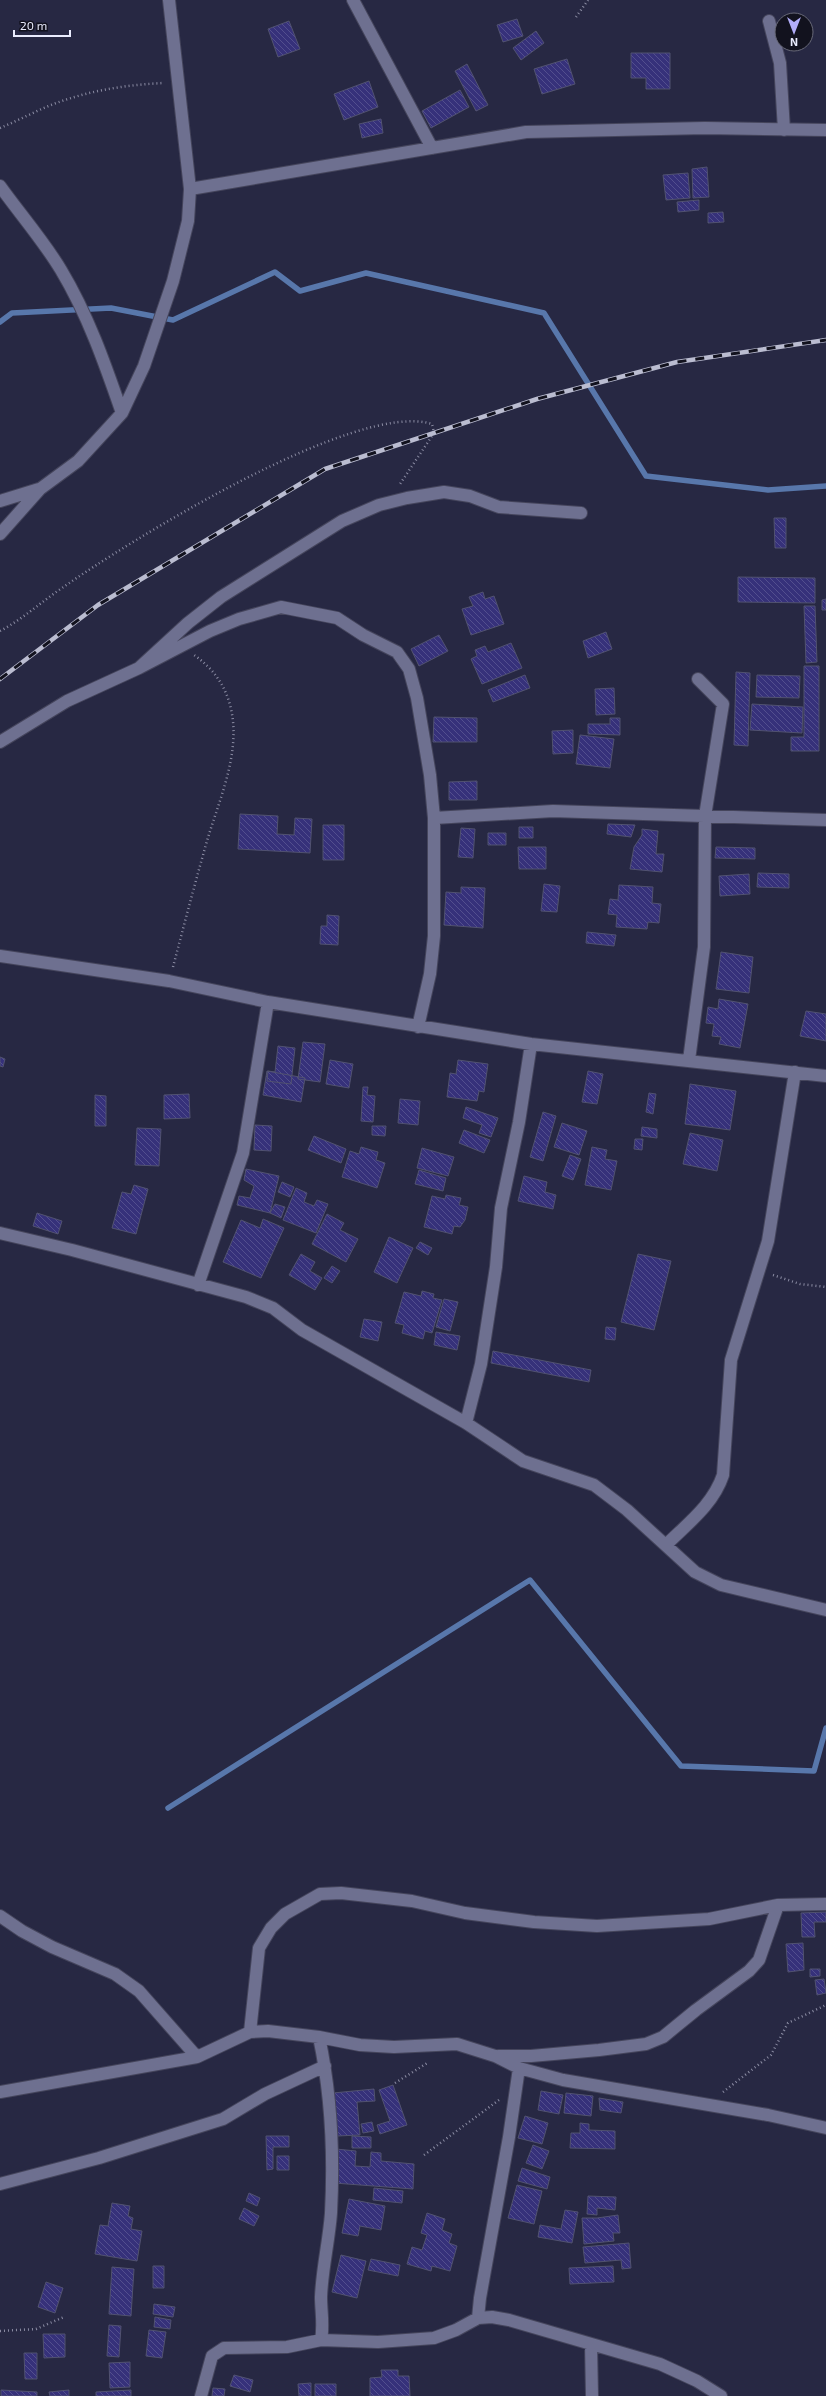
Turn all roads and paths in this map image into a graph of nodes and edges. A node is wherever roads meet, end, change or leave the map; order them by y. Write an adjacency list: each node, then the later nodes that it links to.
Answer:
1 (169, 0): 6 (street)
2 (353, 0): 10 (street)
3 (588, 0): 4 (path)
4 (576, 17)
5 (769, 21): 8 (street)
6 (179, 84): 7 (path); 12 (street)
7 (0, 128)
8 (784, 130): 9 (street); 10 (street)
9 (826, 130)
10 (432, 148): 12 (street)
11 (0, 186): 13 (street)
12 (190, 189): 13 (street)
13 (122, 413): 15 (street)
14 (399, 486): 19 (path)
15 (40, 489): 16 (street); 18 (street)
16 (0, 501)
17 (581, 513): 21 (street)
18 (0, 534)
19 (0, 631)
20 (181, 646): 21 (street); 25 (street); 28 (path)
21 (139, 668): 23 (street)
22 (698, 679): 24 (street)
23 (0, 742)
24 (705, 816): 25 (street); 26 (street); 32 (street)
25 (434, 818): 30 (street)
26 (826, 820)
27 (0, 956): 28 (street)
28 (169, 981): 29 (street)
29 (268, 1002): 30 (street); 37 (street)
30 (418, 1027): 31 (street)
31 (531, 1044): 32 (street); 39 (street)
32 (689, 1060): 33 (street)
33 (795, 1072): 34 (street); 36 (street)
34 (826, 1076)
35 (0, 1233): 37 (street)
36 (758, 1270): 38 (path); 40 (street)
37 (198, 1285): 39 (street)
38 (826, 1287)
39 (466, 1423): 40 (street)
40 (666, 1545): 41 (street)
41 (826, 1610)
42 (826, 1904): 43 (street)
43 (778, 1905): 46 (street); 49 (street)
44 (0, 1916): 48 (street)
45 (826, 2004): 56 (path)
46 (250, 2032): 47 (street); 48 (street)
47 (318, 2037): 49 (street); 51 (street)
48 (197, 2056): 55 (street)
49 (495, 2056): 52 (street)
50 (435, 2058): 53 (path)
51 (325, 2066): 59 (street); 63 (street)
52 (520, 2068): 54 (street); 56 (street)
53 (395, 2083)
54 (516, 2089): 58 (path); 61 (street)
55 (0, 2092)
56 (704, 2105): 57 (street)
57 (826, 2128)
58 (424, 2155)
59 (0, 2184)
60 (64, 2317): 62 (path)
61 (478, 2318): 63 (street); 64 (street)
62 (0, 2330)
63 (321, 2340): 65 (street)
64 (591, 2344): 66 (street); 67 (street)
65 (201, 2396)
66 (592, 2396)
67 (721, 2396)

